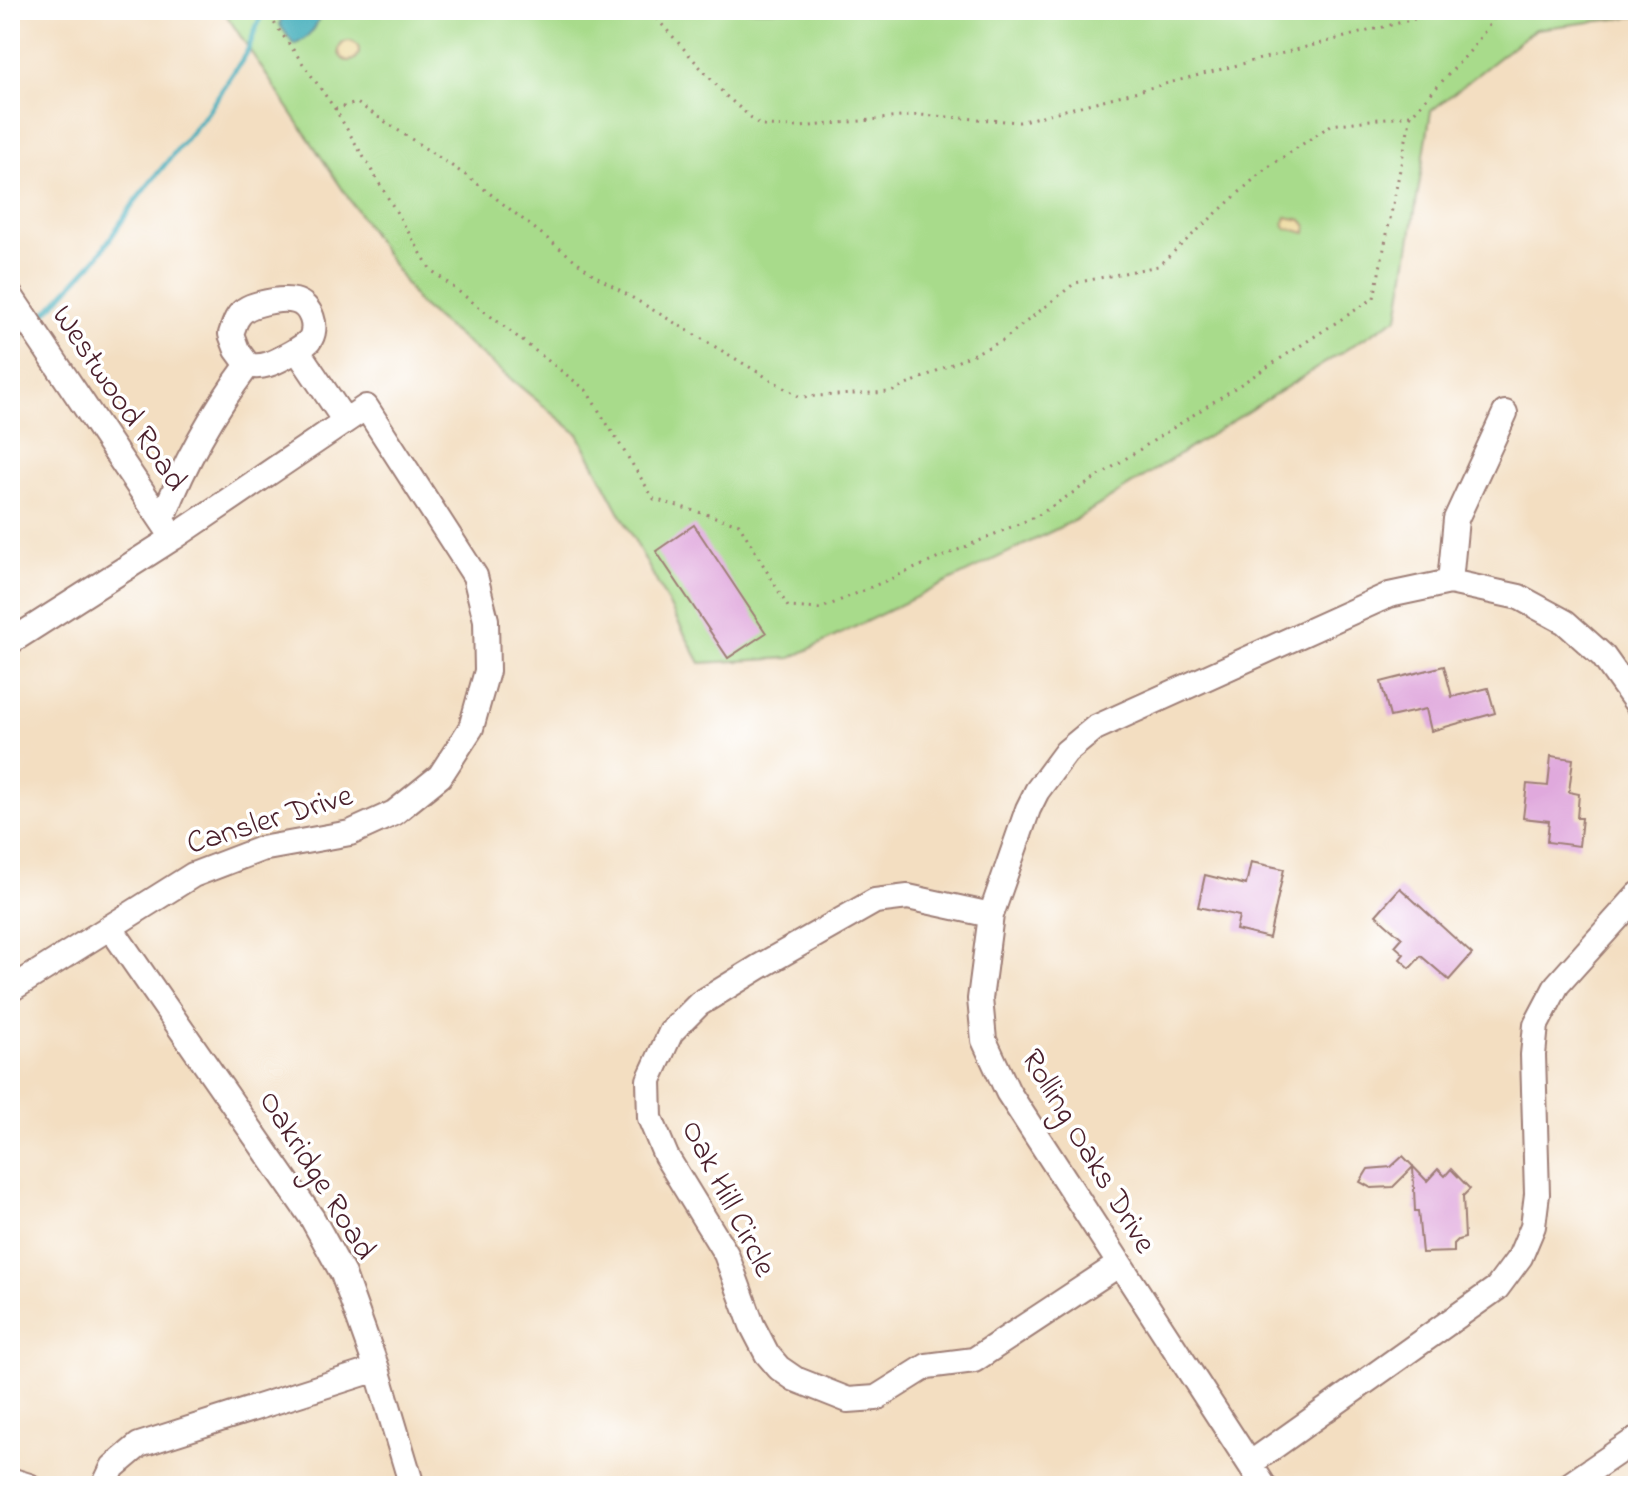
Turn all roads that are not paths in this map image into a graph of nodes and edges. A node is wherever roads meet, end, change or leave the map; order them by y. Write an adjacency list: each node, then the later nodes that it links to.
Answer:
1 (10, 295): 7 (street, Westwood Road)
2 (297, 350): 3 (street); 3 (street); 6 (street)
3 (248, 365): 7 (street)
4 (366, 407): 6 (street, Westwood Road); 13 (street, Cansler Drive)
5 (1505, 413): 8 (street)
6 (345, 421): 7 (street, Westwood Road)
7 (168, 530): 9 (street, Westwood Road)
8 (1450, 582): 10 (street, Rolling Oaks Drive); 12 (street, Rolling Oaks Drive)
9 (10, 642)
10 (1638, 705)
11 (1638, 895): 18 (street)
12 (991, 915): 15 (street, Rolling Oaks Drive); 15 (street, Oak Hill Circle)
13 (110, 927): 14 (street, Cansler Drive); 16 (street, Oakridge Road)
14 (10, 990)
15 (1118, 1265): 18 (street, Rolling Oaks Drive)
16 (377, 1369): 21 (street); 22 (street, Oakridge Road)
17 (1638, 1438): 24 (street)
18 (1251, 1463): 23 (street, Rolling Oaks Drive)
19 (10, 1480): 20 (street)
20 (29, 1486)
21 (104, 1486)
22 (412, 1486)
23 (1264, 1486)
24 (1568, 1486)

